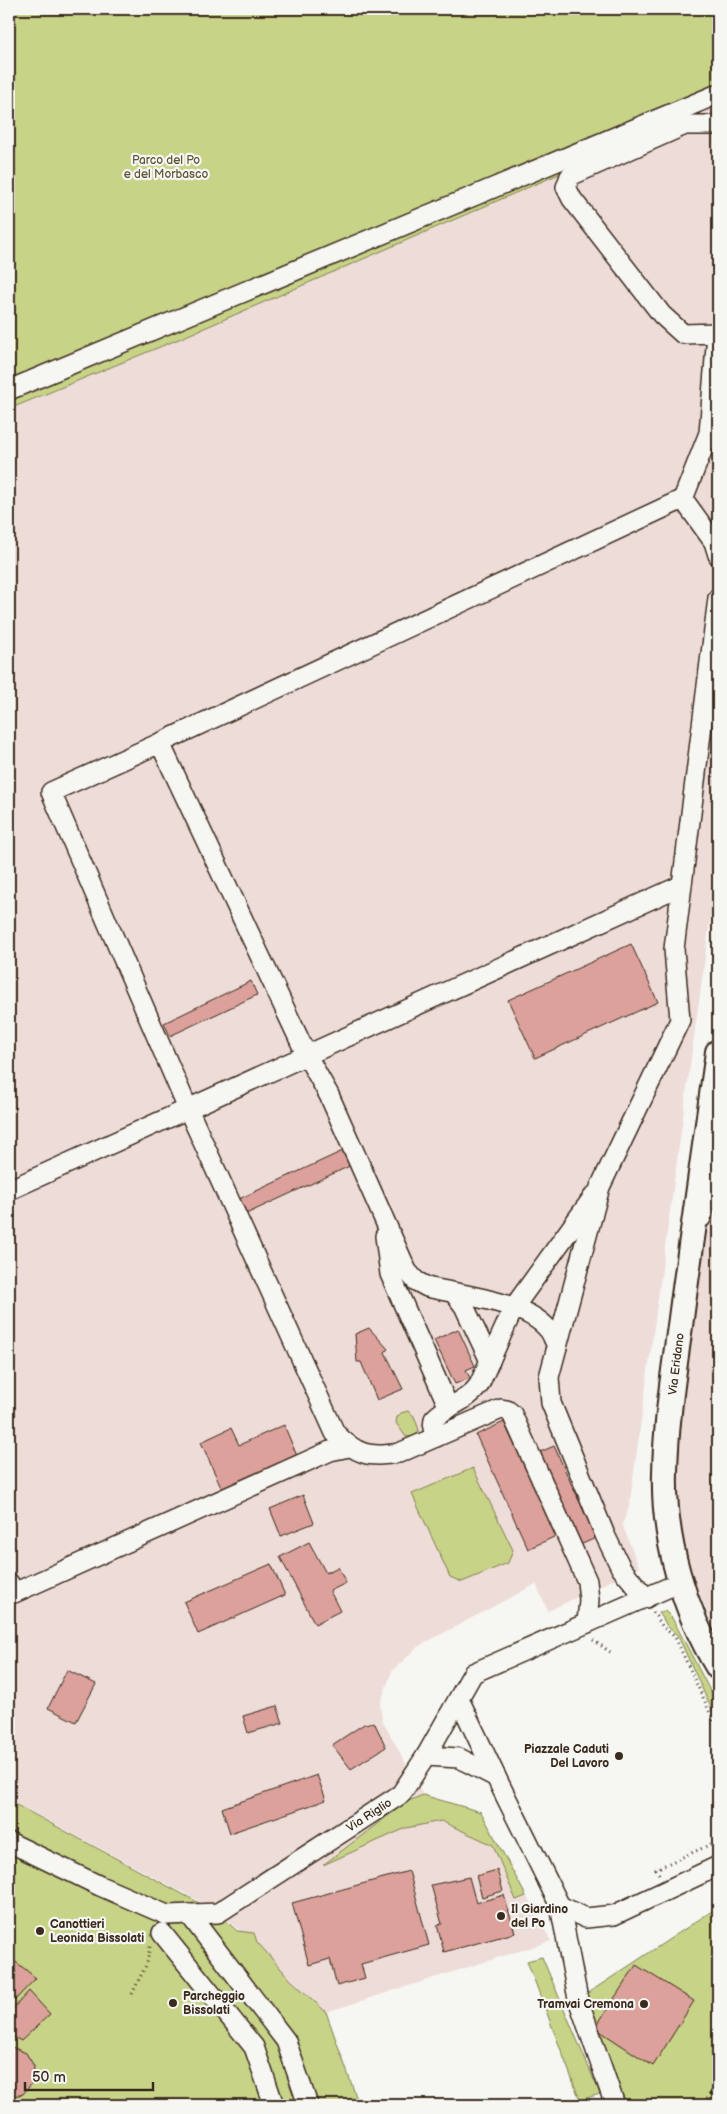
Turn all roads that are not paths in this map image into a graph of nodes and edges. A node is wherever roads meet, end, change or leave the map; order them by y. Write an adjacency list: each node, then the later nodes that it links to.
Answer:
1 (718, 94): 4 (street)
2 (718, 125): 3 (street)
3 (717, 333): 5 (street)
4 (9, 390)
5 (683, 499): 6 (street); 8 (street)
6 (718, 555)
7 (718, 598): 9 (street)
8 (160, 743): 11 (street); 12 (street)
9 (680, 886): 11 (street); 14 (street)
10 (718, 1052): 17 (main road, Via Eridano)
11 (307, 1056): 12 (street); 16 (street)
12 (188, 1110): 15 (street); 24 (street)
13 (714, 1181): 17 (street)
14 (600, 1187): 19 (street); 20 (street)
15 (9, 1190)
16 (381, 1210): 18 (street); 22 (street)
17 (693, 1226): 25 (main road, Via Eridano)
18 (454, 1293): 19 (street); 21 (street)
19 (514, 1307): 20 (street); 21 (street)
20 (557, 1346): 27 (street)
21 (490, 1361): 22 (street)
22 (450, 1408): 23 (street)
23 (436, 1437): 24 (street); 28 (street)
24 (349, 1447): 26 (street)
25 (681, 1582): 27 (street, Via Riglio); 29 (main road, Via Eridano)
26 (11, 1588)
27 (646, 1598): 28 (street, Via Riglio)
28 (587, 1623): 30 (street, Via Riglio)
29 (718, 1667)
30 (459, 1699): 31 (street, Via Riglio); 32 (street)
31 (426, 1756): 32 (street); 36 (street, Via Riglio)
32 (496, 1777): 35 (street)
33 (9, 1842): 36 (street, Via Riglio)
34 (718, 1866): 35 (street)
35 (560, 1906): 40 (street)
36 (189, 1914): 39 (street)
37 (156, 1936): 38 (street)
38 (274, 2105)
39 (308, 2105)
40 (615, 2105)

